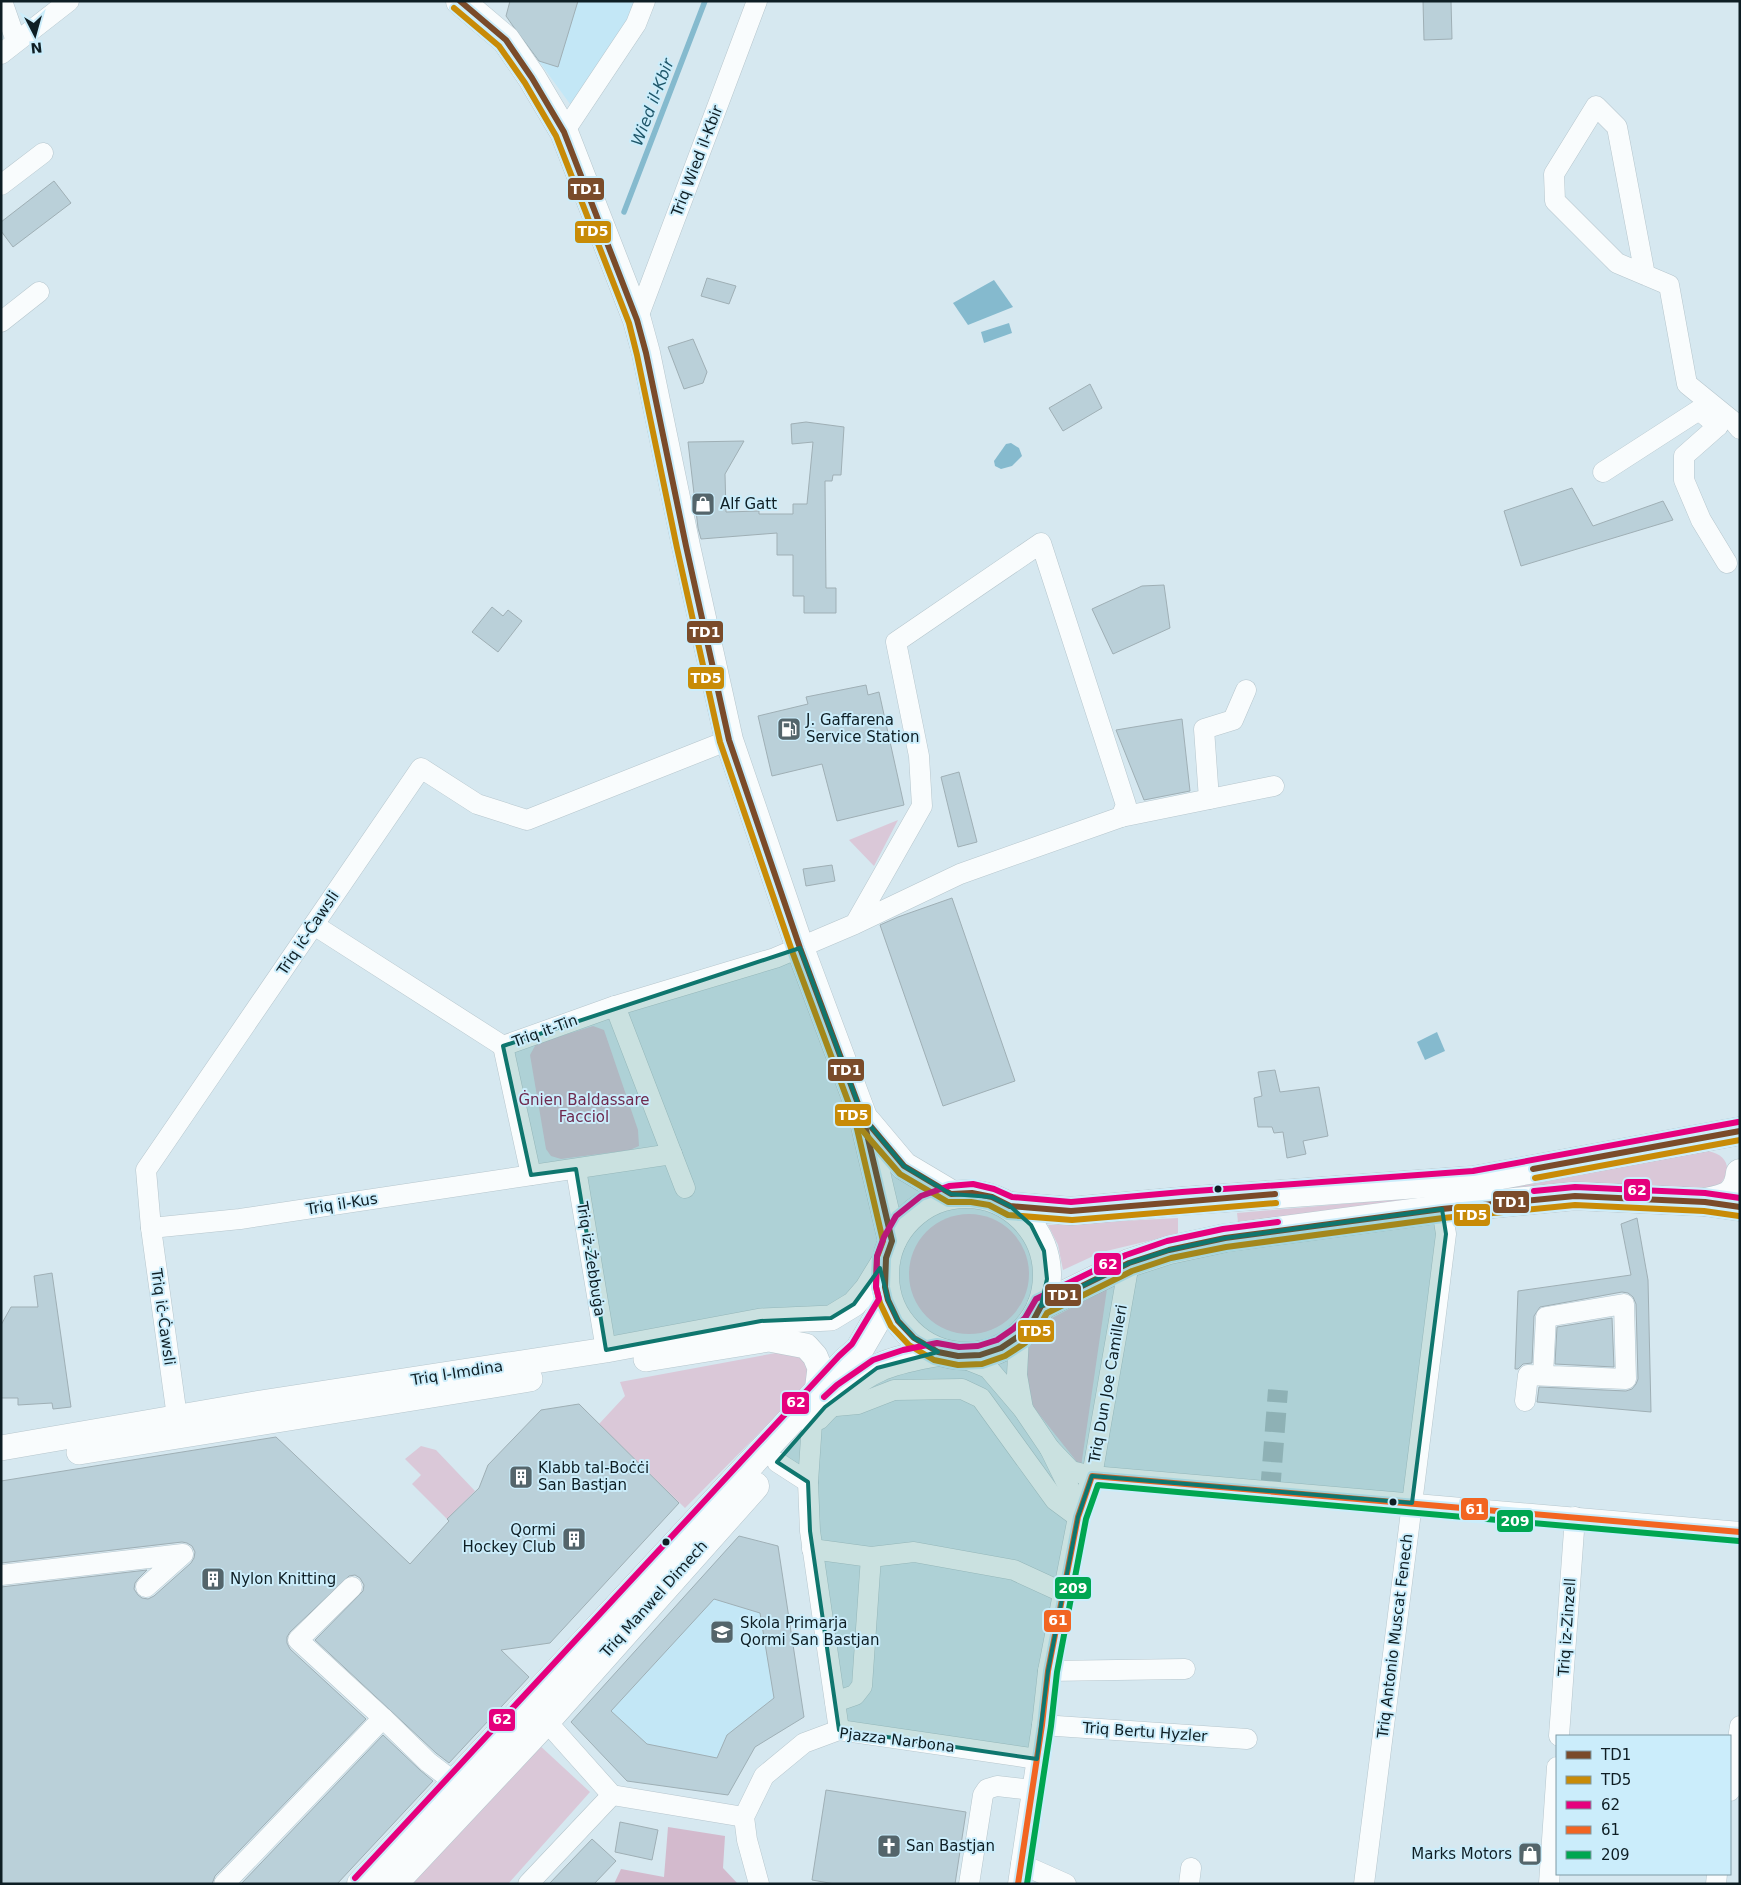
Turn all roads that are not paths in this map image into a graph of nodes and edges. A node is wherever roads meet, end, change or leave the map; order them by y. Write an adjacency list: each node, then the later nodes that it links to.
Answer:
1 (2, 1): 6 (street)
2 (69, 1): 6 (street)
3 (460, 1): 7 (highway)
4 (645, 1): 7 (street)
5 (757, 1): 12 (street, Triq Wied il-Kbir)
6 (9, 47)
7 (564, 132): 12 (highway)
8 (43, 153): 9 (street)
9 (1, 185)
10 (1645, 274): 10 (street); 15 (street)
11 (39, 292): 13 (street)
12 (637, 320): 20 (highway)
13 (1, 322)
14 (1718, 426): 16 (street); 17 (street); 18 (street)
15 (1740, 429)
16 (1740, 442)
17 (1603, 472)
18 (1727, 564)
19 (1246, 690): 22 (street)
20 (729, 740): 25 (street, Triq iċ-Ċawsli); 26 (highway)
21 (1274, 786): 22 (street, Triq it-Tin)
22 (1210, 799): 23 (street, Triq it-Tin)
23 (1120, 817): 24 (street, Triq it-Tin); 24 (street)
24 (855, 924): 26 (street, Triq it-Tin)
25 (314, 925): 28 (street, Triq it-Tin); 42 (street, Triq iċ-Ċawsli)
26 (800, 948): 27 (street, Triq it-Tin); 29 (highway)
27 (615, 1006): 28 (street, Triq it-Tin); 31 (street)
28 (503, 1046): 35 (street)
29 (863, 1117): 37 (highway); 43 (highway)
30 (1730, 1133): 32 (highway); 39 (highway)
31 (672, 1154): 33 (street, Triq il-Kus); 36 (street)
32 (1740, 1164)
33 (576, 1169): 35 (street, Triq il-Kus); 48 (street, Triq iż-Żebbuġa)
34 (1740, 1173): 38 (highway)
35 (532, 1175): 42 (street, Triq il-Kus)
36 (685, 1188)
37 (951, 1194): 39 (highway); 43 (highway)
38 (1705, 1202): 40 (highway); 41 (highway)
39 (1010, 1206): 46 (highway)
40 (1740, 1207)
41 (1442, 1209): 44 (highway); 61 (street, Triq Antonio Muscat Fenech)
42 (151, 1228): 54 (street, Triq iċ-Ċawsli)
43 (889, 1250): 45 (highway); 48 (main road, Triq l-Imdina)
44 (1129, 1262): 46 (highway); 59 (street, Triq Dun Joe Camilleri)
45 (888, 1300): 49 (highway); 52 (highway, Triq Manwel Dimech)
46 (1041, 1306): 47 (highway)
47 (1019, 1336): 49 (highway); 53 (street)
48 (606, 1350): 54 (main road, Triq l-Imdina)
49 (948, 1354): 52 (highway, Triq Manwel Dimech); 53 (street)
50 (1543, 1375): 50 (street); 51 (street)
51 (1525, 1400)
52 (818, 1407): 57 (highway, Triq Manwel Dimech); 58 (main road, Triq l-Imdina); 60 (street); 62 (street); 84 (highway, Triq Manwel Dimech)
53 (1023, 1409): 56 (street)
54 (176, 1417): 55 (main road, Triq l-Imdina)
55 (1, 1448)
56 (1050, 1449): 59 (street); 62 (street)
57 (777, 1462): 60 (street); 75 (highway, Triq Manwel Dimech)
58 (1, 1464)
59 (1092, 1476): 61 (street); 62 (street, Triq Dun Joe Camilleri)
60 (808, 1482): 65 (street)
61 (1412, 1503): 63 (street); 97 (street, Triq Antonio Muscat Fenech)
62 (1078, 1517): 70 (street, Triq Dun Joe Camilleri)
63 (1575, 1517): 64 (street); 79 (street, Triq iz-Zinzell)
64 (1740, 1532)
65 (812, 1549): 66 (street); 73 (street)
66 (871, 1557): 70 (street); 73 (street)
67 (1, 1575): 69 (street)
68 (352, 1587): 74 (street)
69 (146, 1588)
70 (1064, 1593): 72 (street, Triq Dun Joe Camilleri)
71 (1185, 1669): 72 (street)
72 (1048, 1671): 76 (street, Triq Dun Joe Camilleri)
73 (836, 1702): 78 (street)
74 (383, 1718): 84 (street); 89 (street)
75 (546, 1721): 86 (street); 91 (highway, Triq Manwel Dimech)
76 (1042, 1725): 80 (street, Triq Bertu Hyzler); 81 (street, Triq Dun Joe Camilleri)
77 (1740, 1726): 83 (street)
78 (839, 1730): 81 (street, Pjazza Narbona); 87 (street, Pjazza Narbona)
79 (1560, 1735)
80 (1247, 1739)
81 (1037, 1759): 85 (street, Triq Dun Joe Camilleri)
82 (1556, 1782): 98 (street)
83 (1731, 1785)
84 (452, 1786): 90 (highway, Triq Manwel Dimech)
85 (1033, 1790): 88 (street, Triq Dun Joe Camilleri); 94 (street)
86 (612, 1795): 87 (street); 92 (street)
87 (744, 1817): 93 (street)
88 (1021, 1864): 95 (street, Triq Dun Joe Camilleri); 96 (street)
89 (224, 1884)
90 (361, 1884)
91 (393, 1884)
92 (528, 1884)
93 (759, 1884)
94 (969, 1884)
95 (1018, 1884)
96 (1066, 1884)
97 (1364, 1884)
98 (1549, 1884)

